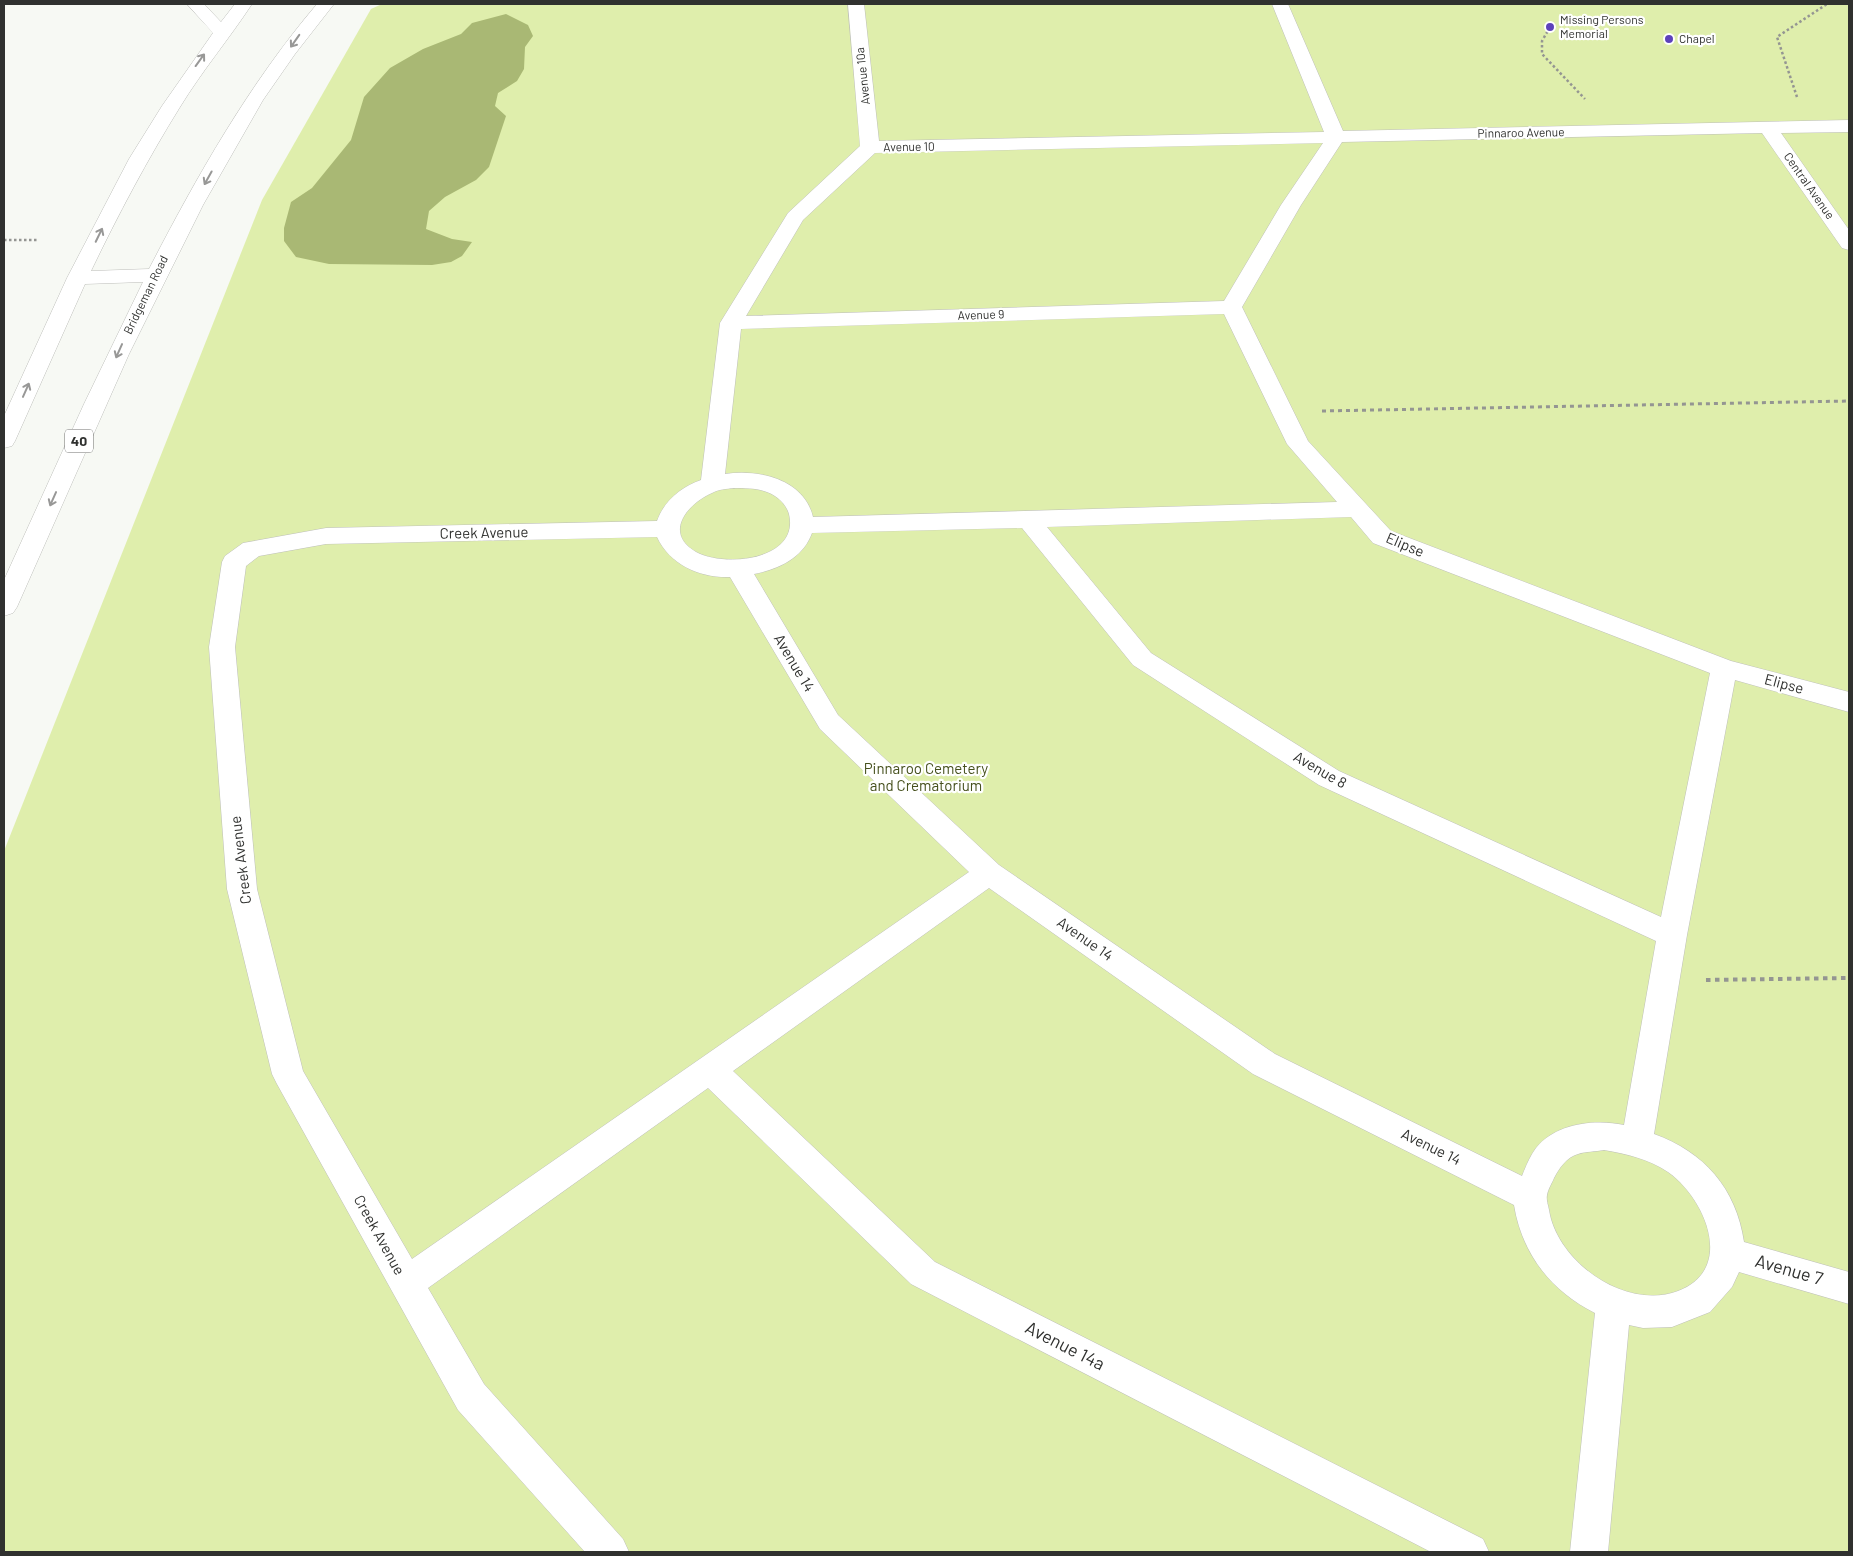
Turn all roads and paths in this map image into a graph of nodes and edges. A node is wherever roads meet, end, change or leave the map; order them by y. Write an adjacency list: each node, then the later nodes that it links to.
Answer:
1 (195, 4): 8 (main road)
2 (244, 4): 8 (main road)
3 (326, 4): 18 (main road, Bridgeman Road / 40, one-way to 18)
4 (856, 4): 14 (main road, Avenue 10a)
5 (1280, 4): 13 (main road)
6 (1827, 4): 10 (path)
7 (1550, 27): 12 (path)
8 (221, 32): 19 (main road, one-way to 8)
9 (1849, 126): 10 (main road, Pinnaroo Avenue)
10 (1801, 127): 11 (main road, Pinnaroo Avenue)
11 (1768, 128): 12 (main road, Pinnaroo Avenue); 17 (main road, Central Avenue)
12 (1601, 131): 13 (main road, Pinnaroo Avenue)
13 (1336, 137): 14 (main road, Avenue 10); 20 (main road)
14 (870, 147): 21 (main road, Avenue 10)
15 (4, 240): 16 (path)
16 (37, 240)
17 (1849, 244)
18 (155, 275): 19 (main road); 31 (main road, Bridgeman Road / 40, one-way to 31)
19 (77, 278): 24 (main road, one-way to 19)
20 (1230, 307): 21 (main road, Avenue 9); 23 (main road, Elipse)
21 (732, 323): 25 (main road, Avenue 10)
22 (1849, 401): 23 (path)
23 (1282, 411): 26 (main road, Elipse)
24 (4, 441)
25 (712, 484): 28 (main road); 29 (main road)
26 (1357, 509): 27 (main road); 32 (main road, Elipse)
27 (1028, 520): 28 (main road); 35 (main road, Avenue 8)
28 (803, 525): 30 (main road)
29 (668, 529): 30 (main road); 42 (main road, Creek Avenue)
30 (738, 569): 34 (main road, Avenue 14)
31 (4, 608)
32 (1724, 668): 33 (main road, Elipse); 35 (main road)
33 (1849, 702)
34 (989, 873): 38 (main road); 40 (main road, Avenue 14)
35 (1672, 936): 37 (main road)
36 (1849, 978): 37 (path)
37 (1665, 981): 39 (main road)
38 (710, 1069): 42 (main road); 46 (main road, Avenue 14a)
39 (1638, 1141): 40 (main road); 41 (main road)
40 (1530, 1196): 44 (main road)
41 (1728, 1253): 43 (main road, Avenue 7); 44 (main road)
42 (406, 1283): 45 (main road, Creek Avenue)
43 (1849, 1288)
44 (1613, 1305): 47 (main road)
45 (610, 1552)
46 (1470, 1552)
47 (1589, 1552)

